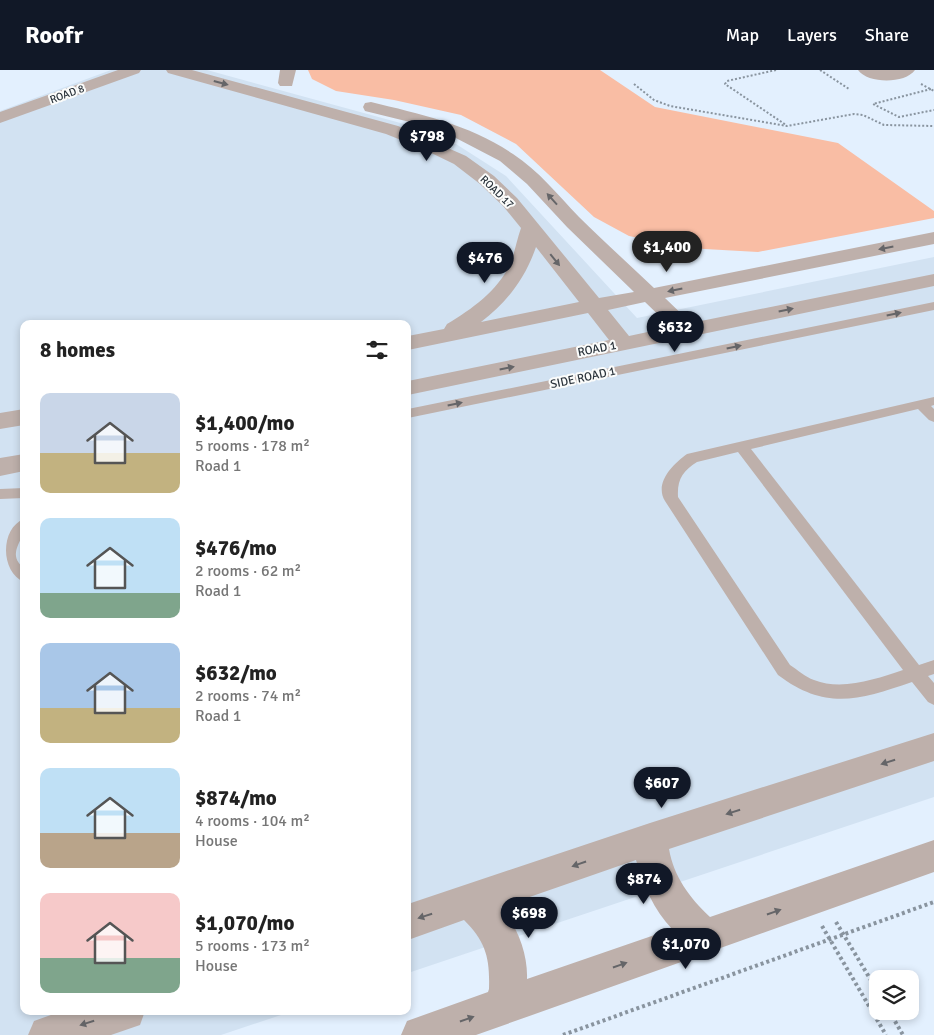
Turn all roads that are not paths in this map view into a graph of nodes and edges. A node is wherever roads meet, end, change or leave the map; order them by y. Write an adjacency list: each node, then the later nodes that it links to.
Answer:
1 (133, 70): 7 (street, ROAD 8)
2 (174, 70): 8 (street, ROAD 17, one-way to 8)
3 (866, 70): 4 (street)
4 (907, 70)
5 (259, 75): 6 (street)
6 (287, 77): 11 (street, one-way to 6)
7 (0, 118)
8 (530, 228): 12 (street, ROAD 17, one-way to 12); 15 (street)
9 (934, 238): 11 (street, one-way to 11)
10 (934, 280): 14 (street, ROAD 1, one-way to 10)
11 (650, 295): 12 (street); 14 (street)
12 (593, 306): 15 (street); 17 (street, ROAD 17)
13 (934, 306): 20 (lane, SIDE ROAD 1, one-way to 13)
14 (687, 331): 17 (street, ROAD 1)
15 (442, 336): 16 (street)
16 (411, 342)
17 (624, 344): 18 (street, ROAD 1, one-way to 17)
18 (411, 387)
19 (927, 402): 21 (lane); 24 (lane)
20 (411, 413)
21 (934, 417)
22 (20, 418): 23 (street)
23 (0, 421)
24 (741, 446): 32 (lane); 32 (lane)
25 (20, 463): 26 (street)
26 (0, 467)
27 (20, 493): 28 (lane)
28 (0, 494)
29 (20, 528): 30 (lane)
30 (20, 574)
31 (934, 668): 32 (lane)
32 (916, 673): 33 (lane)
33 (934, 697)
34 (934, 747): 35 (street, one-way to 35)
35 (650, 839): 37 (street, one-way to 37); 39 (street)
36 (934, 856): 39 (street, one-way to 36)
37 (471, 902): 38 (street, one-way to 38); 40 (street)
38 (411, 921)
39 (704, 936): 40 (street, one-way to 39)
40 (506, 1005): 43 (street, one-way to 40)
41 (113, 1015): 42 (street, one-way to 42)
42 (48, 1035)
43 (421, 1035)

